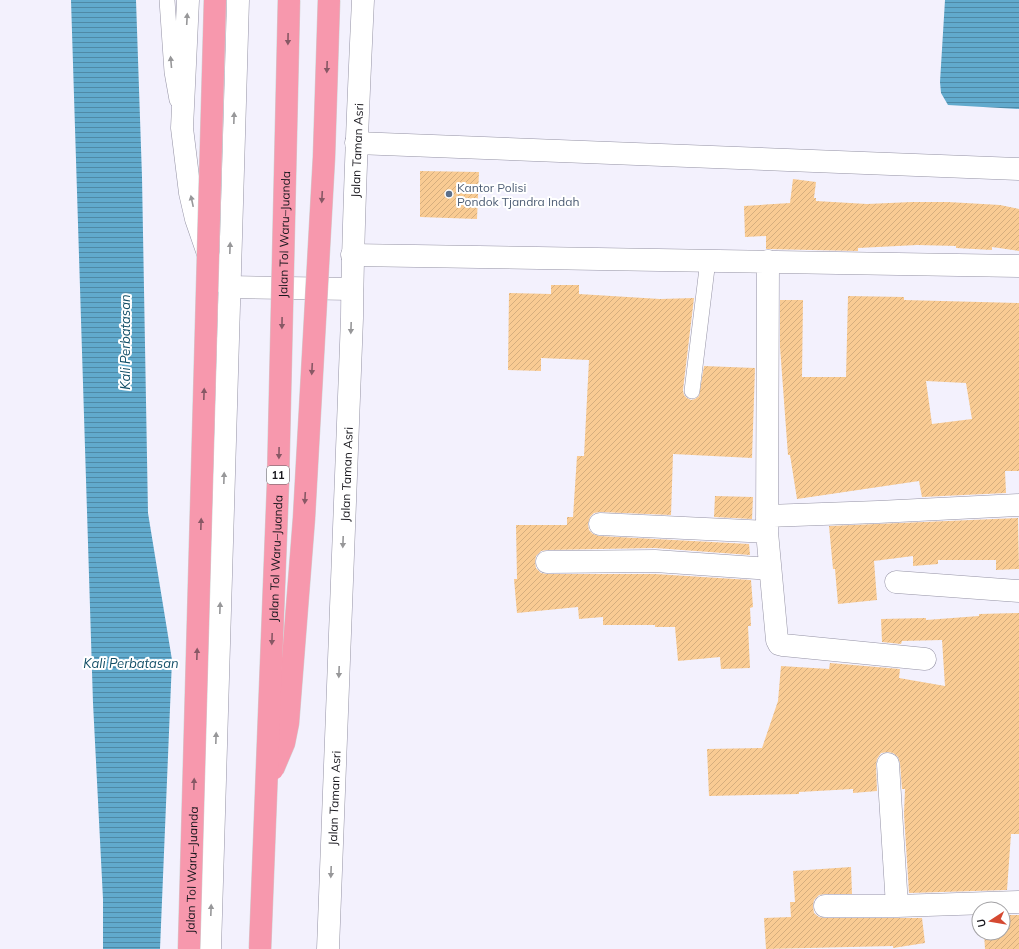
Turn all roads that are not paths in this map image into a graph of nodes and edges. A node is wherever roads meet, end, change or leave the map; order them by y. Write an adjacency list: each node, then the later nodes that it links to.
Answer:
1 (166, 0): 8 (lane, one-way to 1)
2 (188, 0): 8 (street, one-way to 2)
3 (215, 0): 31 (highway, Jalan Tol Waru–Juanda, one-way to 3, bridge)
4 (238, 0): 15 (street, one-way to 4)
5 (289, 0): 27 (highway, Jalan Tol Waru–Juanda / 11, one-way to 27, bridge)
6 (329, 0): 27 (highway, one-way to 27, bridge)
7 (363, 0): 9 (street, Jalan Taman Asri)
8 (182, 128): 15 (street, one-way to 8)
9 (356, 143): 10 (street); 11 (street, Jalan Taman Asri)
10 (1019, 169)
11 (352, 255): 12 (street); 16 (street, Jalan Taman Asri)
12 (708, 260): 13 (street); 17 (lane)
13 (768, 261): 14 (street); 20 (street)
14 (1019, 266)
15 (229, 287): 16 (street); 32 (street, one-way to 15)
16 (352, 289): 34 (street, Jalan Taman Asri, one-way to 34)
17 (692, 391)
18 (1019, 505): 20 (street)
19 (600, 524): 20 (street)
20 (766, 524): 22 (street)
21 (547, 562): 22 (street)
22 (770, 569): 25 (street)
23 (896, 582): 24 (street)
24 (1019, 591)
25 (926, 658)
26 (888, 764): 30 (street)
27 (267, 784): 33 (highway, Jalan Tol Waru–Juanda / 11, bridge)
28 (1019, 902): 30 (street)
29 (825, 906): 30 (street)
30 (897, 906)
31 (189, 949)
32 (210, 949)
33 (260, 949)
34 (328, 949)

